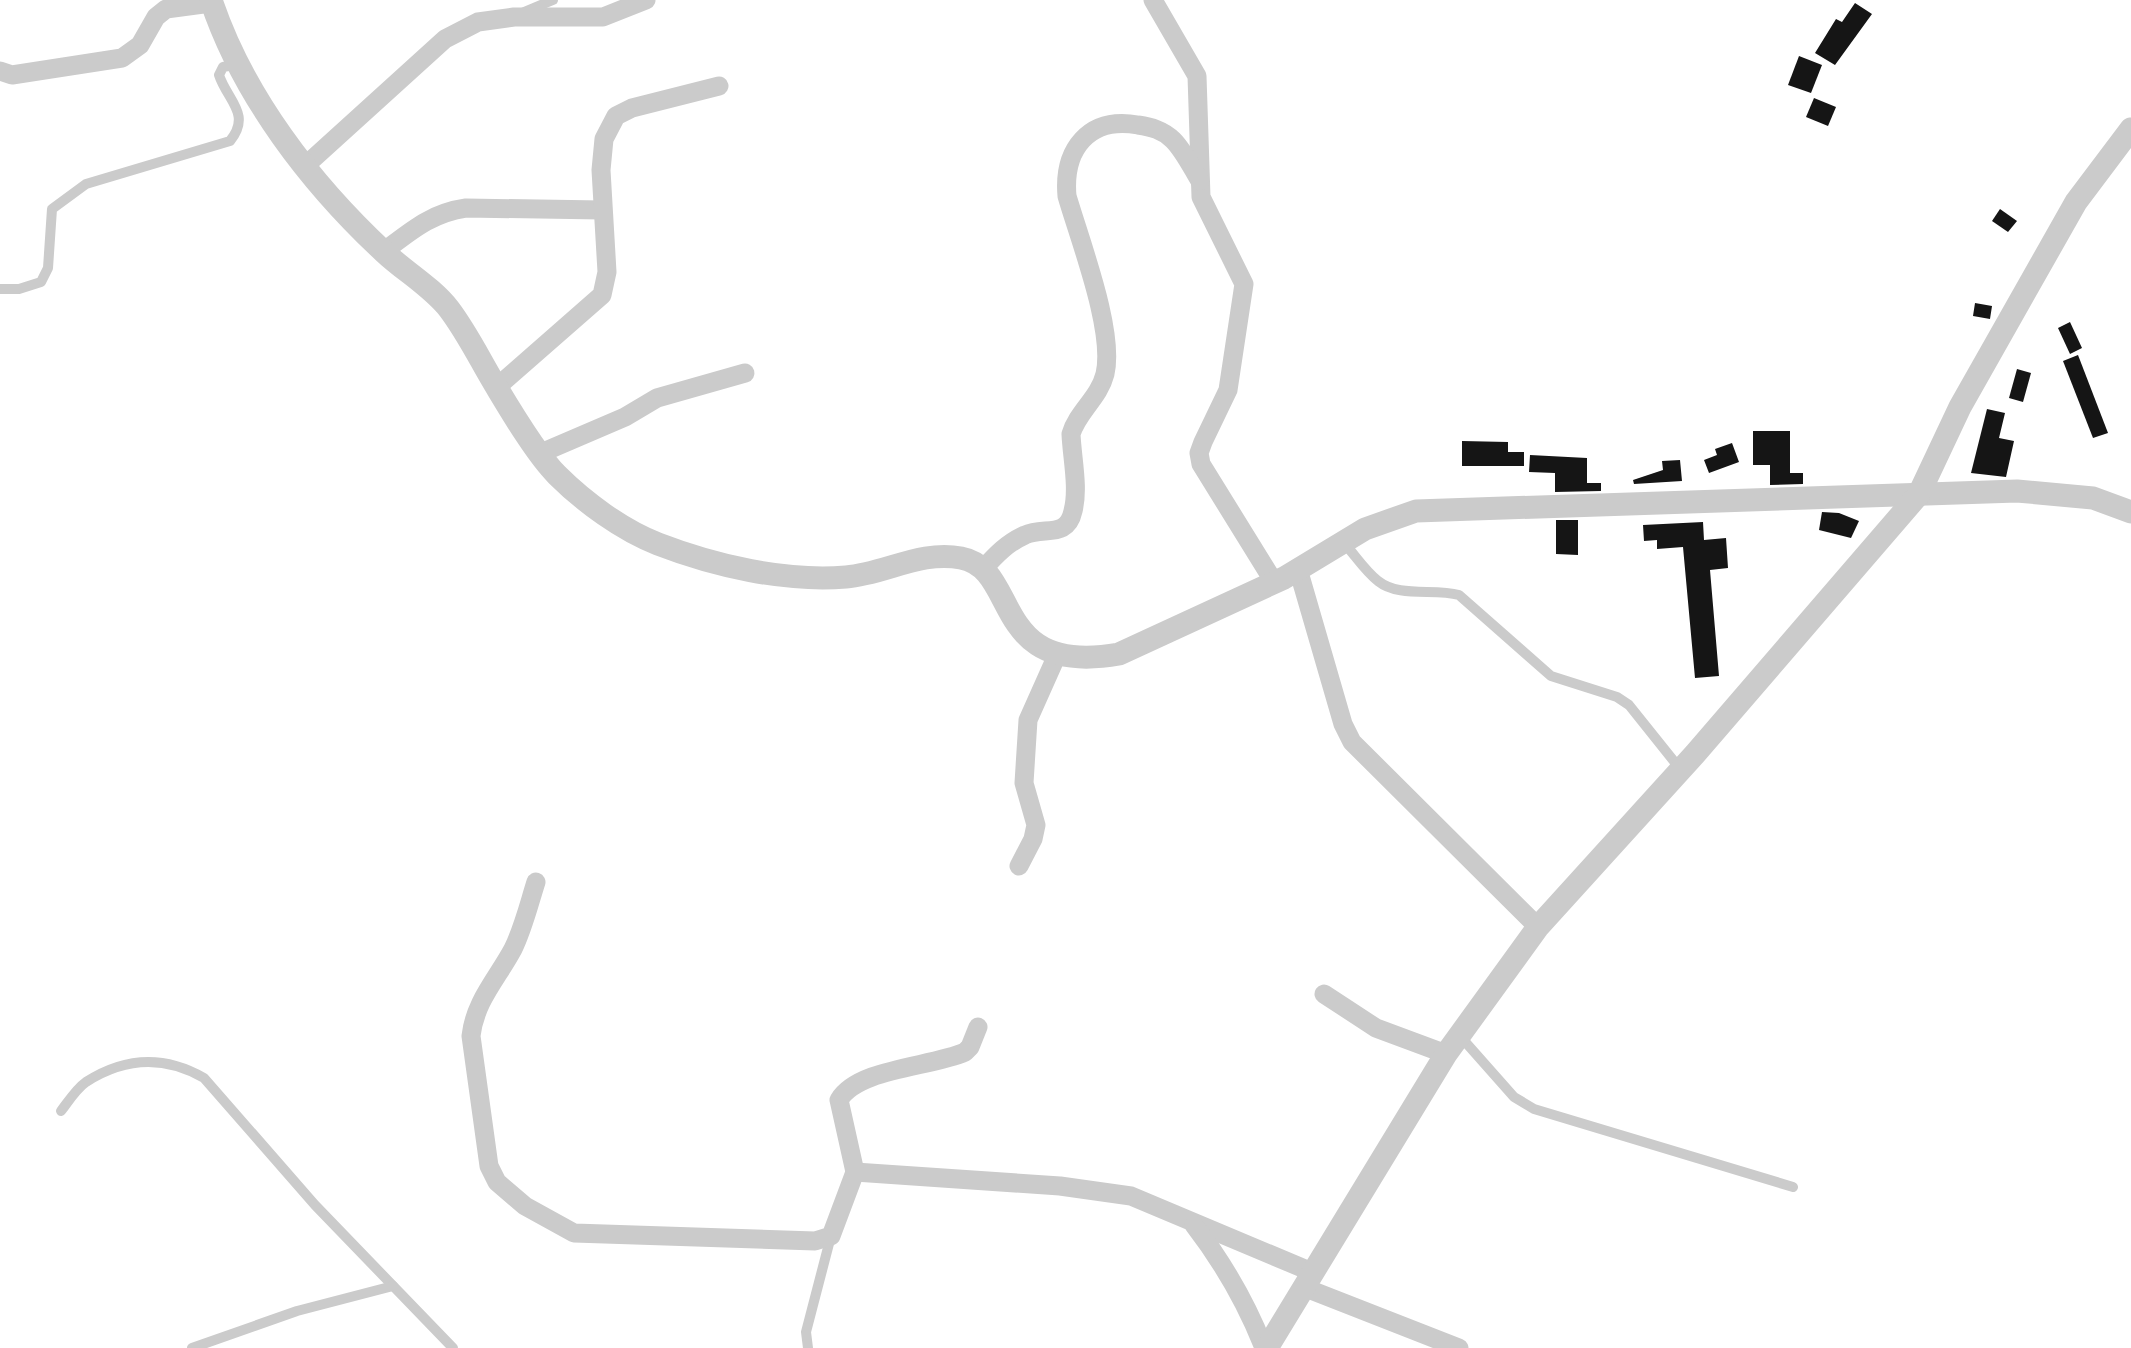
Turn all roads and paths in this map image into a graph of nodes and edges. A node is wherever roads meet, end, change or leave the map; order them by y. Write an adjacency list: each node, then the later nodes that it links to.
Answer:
1 (553, 0): 5 (lane)
2 (646, 0): 5 (street)
3 (1153, 0): 11 (street)
4 (211, 1): 6 (street); 7 (street)
5 (514, 17): 10 (street)
6 (239, 64): 10 (street); 14 (lane)
7 (0, 71)
8 (719, 86): 12 (street)
9 (2131, 128): 18 (street)
10 (304, 166): 13 (street)
11 (1200, 181): 21 (street); 23 (street)
12 (602, 210): 13 (street); 16 (street)
13 (383, 252): 16 (street)
14 (0, 289)
15 (746, 373): 17 (street)
16 (496, 387): 17 (street)
17 (541, 453): 21 (street)
18 (1919, 494): 19 (street); 20 (street); 25 (street)
19 (2131, 512)
20 (1343, 543): 22 (street); 25 (lane)
21 (983, 569): 24 (street)
22 (1298, 569): 23 (street); 28 (street)
23 (1274, 582): 24 (street)
24 (1057, 655): 26 (street)
25 (1681, 770): 28 (street)
26 (1019, 866)
27 (536, 882): 36 (street)
28 (1538, 927): 31 (street)
29 (1324, 994): 31 (street)
30 (978, 1027): 33 (street)
31 (1453, 1045): 34 (lane); 37 (street)
32 (61, 1111): 38 (lane)
33 (855, 1171): 35 (street); 36 (street)
34 (1794, 1187)
35 (1191, 1222): 37 (street); 42 (street)
36 (831, 1236): 41 (lane)
37 (1308, 1280): 42 (street); 43 (street)
38 (393, 1286): 39 (lane); 40 (lane)
39 (192, 1348)
40 (453, 1348)
41 (808, 1348)
42 (1266, 1348)
43 (1459, 1348)

